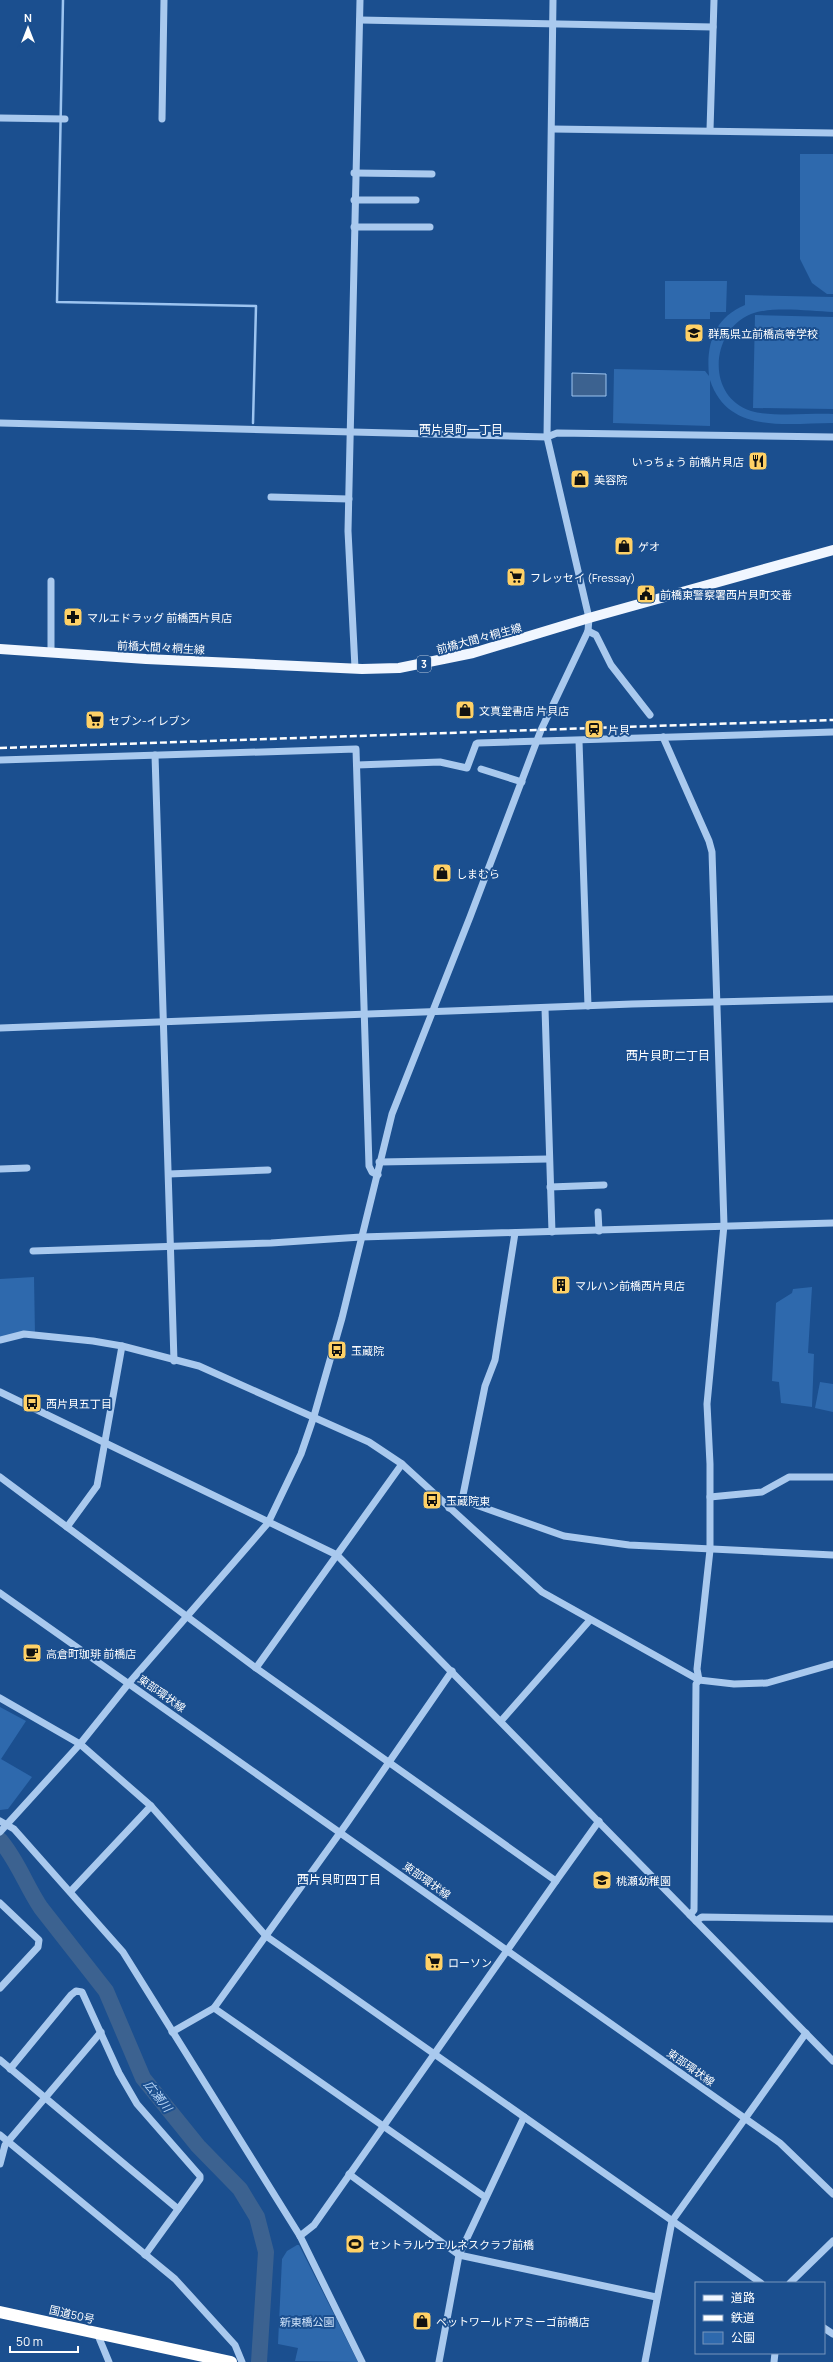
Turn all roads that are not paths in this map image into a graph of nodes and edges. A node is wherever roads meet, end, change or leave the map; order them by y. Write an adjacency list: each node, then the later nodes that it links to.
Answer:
1 (164, 0): 10 (street)
2 (360, 0): 5 (street)
3 (553, 0): 6 (street)
4 (714, 0): 7 (street)
5 (360, 20): 6 (street); 14 (street)
6 (553, 23): 7 (street); 11 (street)
7 (713, 27): 12 (street)
8 (0, 118): 9 (street)
9 (65, 118)
10 (162, 119)
11 (552, 129): 12 (street); 22 (street)
12 (710, 130): 13 (street)
13 (833, 133)
14 (354, 172): 15 (street); 16 (street)
15 (432, 174)
16 (354, 200): 17 (street); 18 (street)
17 (416, 200)
18 (354, 227): 19 (street); 21 (street)
19 (430, 227)
20 (0, 423): 21 (street)
21 (350, 433): 22 (street); 25 (street)
22 (547, 437): 23 (street); 28 (street)
23 (833, 437)
24 (271, 497): 25 (street)
25 (349, 499): 32 (street)
26 (833, 550): 28 (main road, 前橋大間々桐生線 / 3)
27 (51, 581): 31 (street)
28 (589, 618): 29 (street); 32 (main road, 前橋大間々桐生線 / 3)
29 (588, 631): 33 (street); 37 (street)
30 (0, 649): 31 (main road, 前橋大間々桐生線 / 3)
31 (50, 652): 32 (main road, 前橋大間々桐生線 / 3)
32 (355, 668)
33 (650, 715)
34 (833, 732): 35 (street)
35 (663, 737): 36 (street); 44 (street)
36 (579, 741): 37 (street); 45 (street)
37 (537, 742): 40 (street); 42 (street)
38 (156, 754): 39 (street); 40 (street); 49 (street)
39 (0, 760)
40 (357, 766): 48 (street)
41 (481, 769): 42 (street)
42 (522, 782): 47 (street)
43 (833, 999): 44 (street)
44 (718, 1002): 45 (street); 62 (street)
45 (588, 1006): 46 (street)
46 (545, 1008): 47 (street); 51 (street)
47 (431, 1012): 48 (street); 52 (street)
48 (365, 1014): 49 (street); 57 (street)
49 (164, 1021): 50 (street); 56 (street)
50 (0, 1028)
51 (548, 1159): 52 (street); 59 (street)
52 (380, 1162): 57 (street)
53 (28, 1168): 54 (street)
54 (0, 1169)
55 (268, 1170): 56 (street)
56 (169, 1174): 67 (street)
57 (378, 1174): 66 (street)
58 (604, 1185): 59 (street)
59 (550, 1187): 64 (street)
60 (598, 1212): 63 (street)
61 (833, 1223): 62 (street)
62 (724, 1225): 63 (street); 78 (street)
63 (599, 1231): 64 (street)
64 (552, 1232): 65 (street)
65 (515, 1233): 66 (street); 79 (street)
66 (361, 1237): 67 (street); 73 (street)
67 (171, 1246): 68 (street); 71 (street)
68 (33, 1251)
69 (0, 1340): 70 (street)
70 (122, 1346): 71 (street); 74 (street)
71 (174, 1361): 73 (street)
72 (0, 1392): 74 (street)
73 (314, 1416): 75 (street); 81 (street)
74 (105, 1442): 81 (street); 82 (street)
75 (402, 1464): 80 (street); 84 (street)
76 (0, 1477): 82 (street)
77 (833, 1477): 78 (street)
78 (710, 1498): 83 (street)
79 (462, 1500): 80 (street); 83 (street)
80 (449, 1508): 88 (street)
81 (268, 1523): 84 (street); 87 (street)
82 (67, 1527): 87 (street)
83 (710, 1550): 85 (street); 92 (street)
84 (337, 1555): 90 (street); 91 (street)
85 (833, 1555)
86 (0, 1593): 93 (street, 東部環状線)
87 (186, 1618): 90 (street); 93 (street)
88 (590, 1620): 92 (street); 95 (street)
89 (833, 1664): 92 (street)
90 (256, 1668): 97 (street)
91 (452, 1671): 95 (street); 97 (street)
92 (699, 1680): 107 (street)
93 (129, 1683): 96 (street); 103 (street, 東部環状線)
94 (0, 1698): 96 (street)
95 (501, 1721): 100 (street)
96 (80, 1744): 98 (street); 101 (street)
97 (389, 1762): 103 (street); 104 (street)
98 (151, 1806): 105 (street); 109 (street)
99 (0, 1821): 101 (street)
100 (598, 1821): 104 (street); 107 (street)
101 (7, 1824): 102 (street); 105 (street)
102 (0, 1832)
103 (340, 1832): 109 (street); 110 (street, 東部環状線)
104 (556, 1881): 110 (street)
105 (71, 1891): 114 (street)
106 (0, 1903): 111 (street)
107 (693, 1918): 108 (street); 115 (street)
108 (833, 1919)
109 (266, 1936): 112 (street); 116 (street)
110 (508, 1950): 116 (street); 122 (street, 東部環状線)
111 (0, 1988)
112 (214, 2008): 114 (street); 123 (street)
113 (101, 2032): 119 (street); 120 (street); 130 (street)
114 (172, 2032): 132 (street)
115 (806, 2033): 118 (street); 122 (street)
116 (434, 2053): 121 (street); 123 (street)
117 (0, 2060): 119 (street)
118 (833, 2061)
119 (10, 2069): 120 (street)
120 (45, 2098): 125 (street); 130 (street)
121 (524, 2117): 129 (street); 131 (street)
122 (744, 2118): 128 (street, 東部環状線); 131 (street)
123 (382, 2126): 127 (street); 129 (street)
124 (0, 2135): 125 (street)
125 (8, 2142): 126 (street); 134 (street)
126 (0, 2159)
127 (349, 2174): 132 (street); 135 (street)
128 (833, 2194)
129 (485, 2197): 135 (street)
130 (178, 2210): 134 (street)
131 (672, 2221): 136 (street); 138 (street)
132 (300, 2236): 144 (street)
133 (833, 2241): 137 (street)
134 (145, 2255): 143 (street)
135 (459, 2255): 138 (street); 145 (street)
136 (760, 2282)
137 (791, 2282)
138 (656, 2297): 146 (street)
139 (0, 2312): 140 (highway, 国道50号)
140 (97, 2333): 141 (street); 142 (highway, 国道50号)
141 (109, 2362)
142 (231, 2362)
143 (242, 2362)
144 (362, 2362)
145 (439, 2362)
146 (645, 2362)

